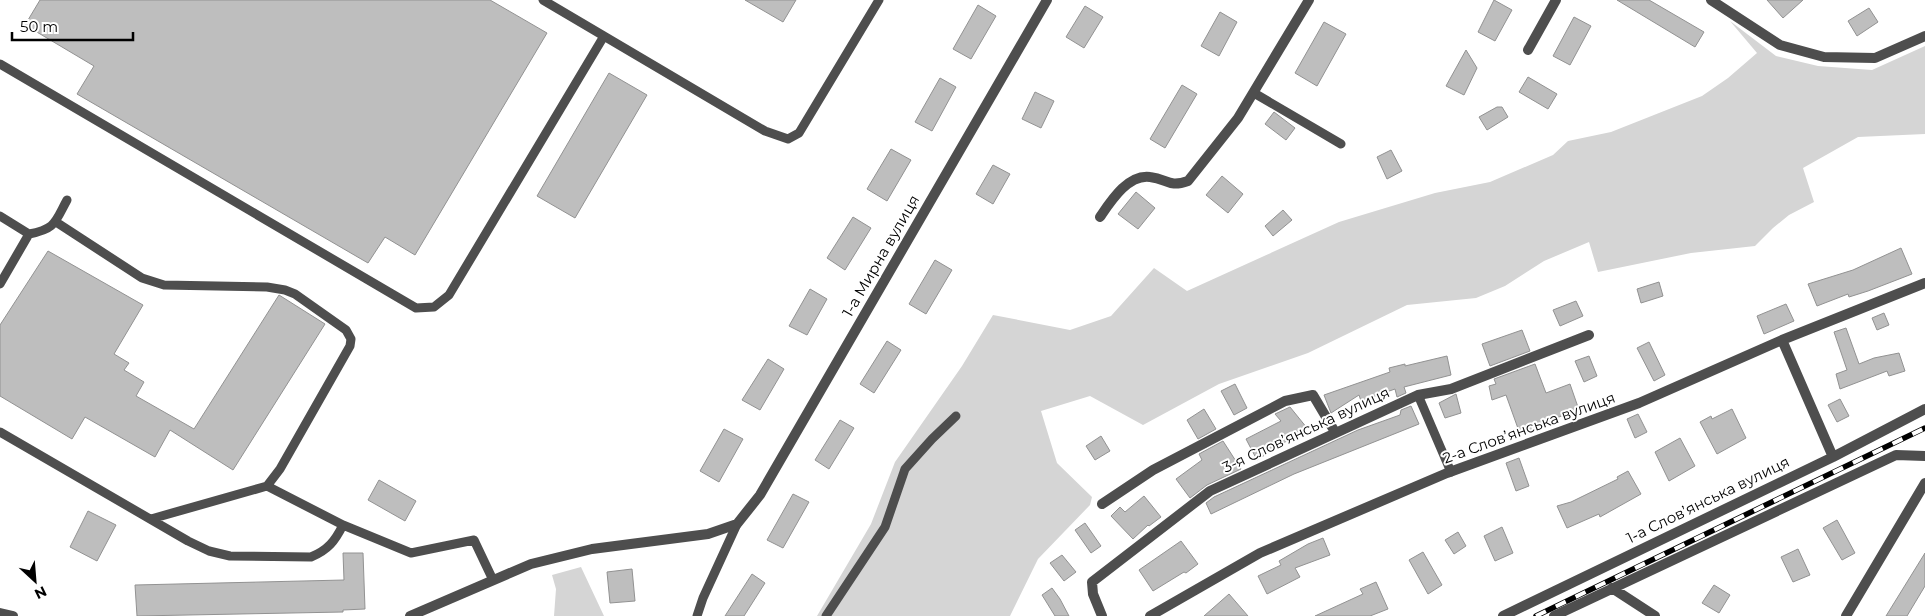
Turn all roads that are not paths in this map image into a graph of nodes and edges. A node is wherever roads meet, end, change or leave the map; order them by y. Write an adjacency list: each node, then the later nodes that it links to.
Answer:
1 (543, 0): 7 (lane)
2 (879, 0): 7 (lane)
3 (1047, 0): 34 (street, 1-а Мирна вулиця)
4 (1309, 0): 11 (street)
5 (1556, 0): 9 (street)
6 (1711, 0): 8 (street)
7 (604, 36): 10 (lane)
8 (1925, 36)
9 (1528, 50)
10 (0, 64)
11 (1254, 93): 12 (lane); 15 (street)
12 (1342, 144)
13 (67, 200): 16 (lane)
14 (0, 216): 17 (lane)
15 (1100, 217)
16 (56, 222): 17 (lane); 31 (lane)
17 (29, 234): 19 (lane)
18 (1925, 283): 21 (street, 2-а Слов’янська вулиця)
19 (0, 284)
20 (1589, 335): 22 (street, 3-я Слов’янська вулиця)
21 (1782, 340): 27 (street); 29 (street, 2-а Слов’янська вулиця)
22 (1418, 395): 26 (street, 3-я Слов’янська вулиця); 29 (lane)
23 (1925, 409): 27 (street, 1-а Слов’янська вулиця)
24 (956, 416): 42 (lane)
25 (0, 432): 33 (lane)
26 (1335, 432): 32 (street); 43 (street, 3-я Слов’янська вулиця)
27 (1834, 456): 45 (street, 1-а Слов’янська вулиця)
28 (1925, 456): 37 (street)
29 (1451, 472): 44 (street, 2-а Слов’янська вулиця)
30 (1925, 483): 48 (street)
31 (267, 486): 33 (lane); 35 (lane)
32 (1102, 504)
33 (151, 519): 35 (lane)
34 (737, 524): 36 (street); 41 (lane)
35 (343, 525): 36 (lane)
36 (493, 580): 40 (street)
37 (1612, 588): 46 (street); 47 (street)
38 (0, 612): 39 (street)
39 (14, 616)
40 (410, 616)
41 (697, 616)
42 (826, 616)
43 (1102, 616)
44 (1150, 616)
45 (1503, 616)
46 (1554, 616)
47 (1655, 616)
48 (1846, 616)

